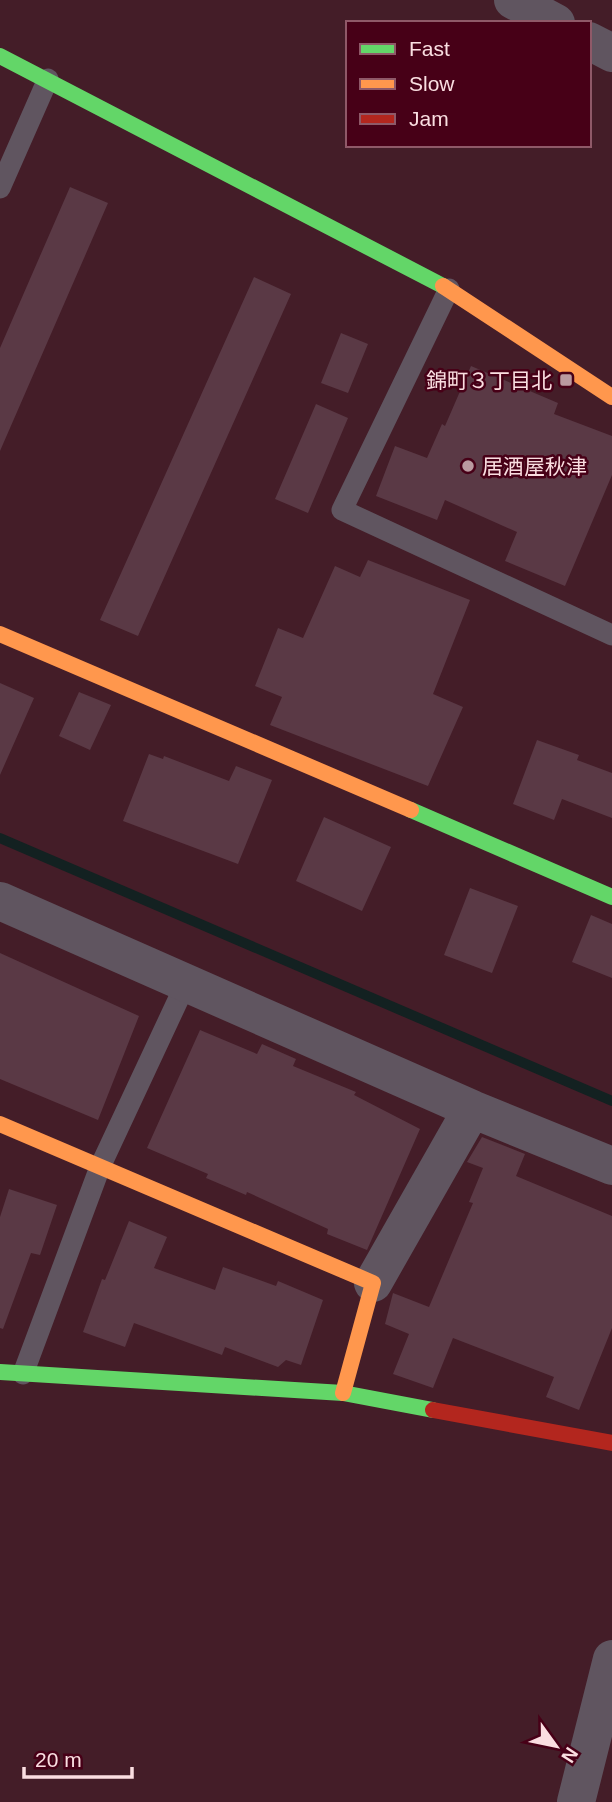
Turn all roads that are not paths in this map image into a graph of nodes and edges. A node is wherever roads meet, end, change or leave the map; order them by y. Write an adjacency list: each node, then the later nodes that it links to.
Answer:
1 (513, 0): 2 (street)
2 (552, 21)
3 (591, 41): 4 (street)
4 (612, 52)
5 (0, 56): 6 (street)
6 (48, 79): 7 (lane); 8 (street)
7 (0, 188)
8 (449, 289): 9 (street); 11 (lane)
9 (612, 397)
10 (0, 634): 12 (street)
11 (612, 635)
12 (612, 897)
13 (0, 901): 14 (street)
14 (186, 984): 15 (street); 17 (lane)
15 (472, 1109): 18 (street); 19 (street)
16 (0, 1124): 17 (street)
17 (100, 1167): 19 (street); 21 (lane)
18 (612, 1167)
19 (373, 1283): 22 (street)
20 (0, 1372): 21 (street)
21 (23, 1374): 22 (street)
22 (343, 1393): 23 (street)
23 (612, 1443)
24 (612, 1659): 25 (street)
25 (576, 1802)

